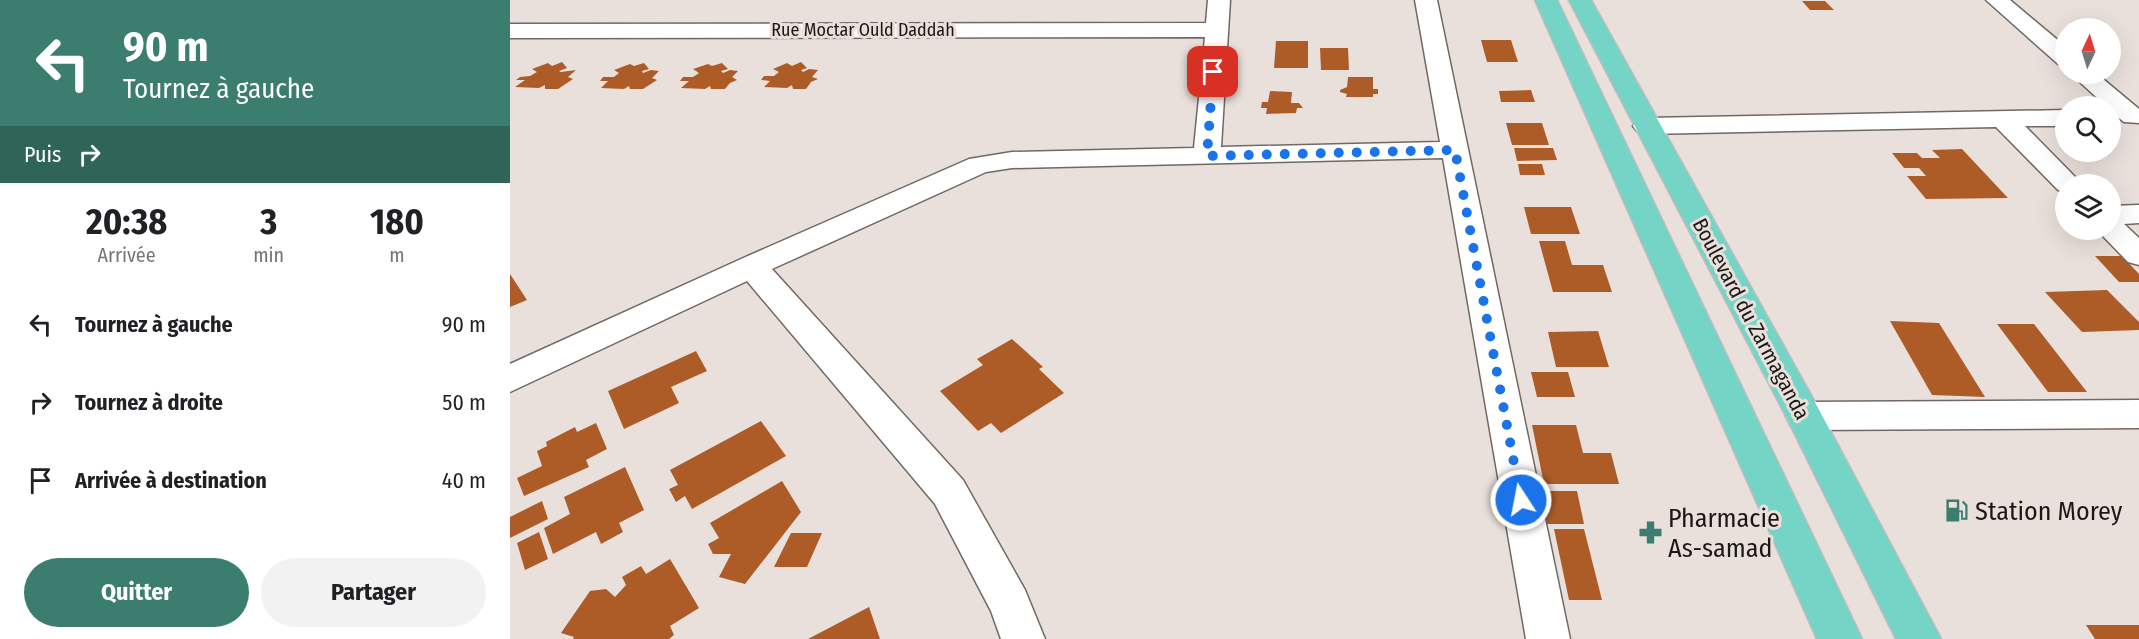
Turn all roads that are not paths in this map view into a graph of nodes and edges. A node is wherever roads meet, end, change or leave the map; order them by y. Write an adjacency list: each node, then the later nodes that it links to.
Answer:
1 (1219, 0): 6 (street)
2 (1426, 0): 14 (street)
3 (1546, 0): 27 (main road)
4 (1580, 0): 13 (main road, Boulevard du Zarmaganda)
5 (1997, 0): 8 (street)
6 (1216, 30): 7 (street, Rue Moctar Ould Daddah); 15 (street)
7 (510, 31)
8 (2055, 50)
9 (2093, 84): 10 (street)
10 (2127, 117)
11 (2055, 118): 12 (street)
12 (2003, 119): 13 (street); 16 (street)
13 (1646, 126): 24 (main road, Boulevard du Zarmaganda)
14 (1455, 150): 15 (street); 26 (street)
15 (1207, 156): 21 (street)
16 (2058, 174)
17 (2139, 214): 18 (street)
18 (2121, 215)
19 (2121, 238): 20 (street)
20 (2139, 255)
21 (752, 266): 22 (street); 25 (street)
22 (510, 379)
23 (2139, 414): 24 (street)
24 (1804, 416): 28 (main road, Boulevard du Zarmaganda)
25 (1023, 639)
26 (1548, 639)
27 (1840, 639)
28 (1919, 639)

